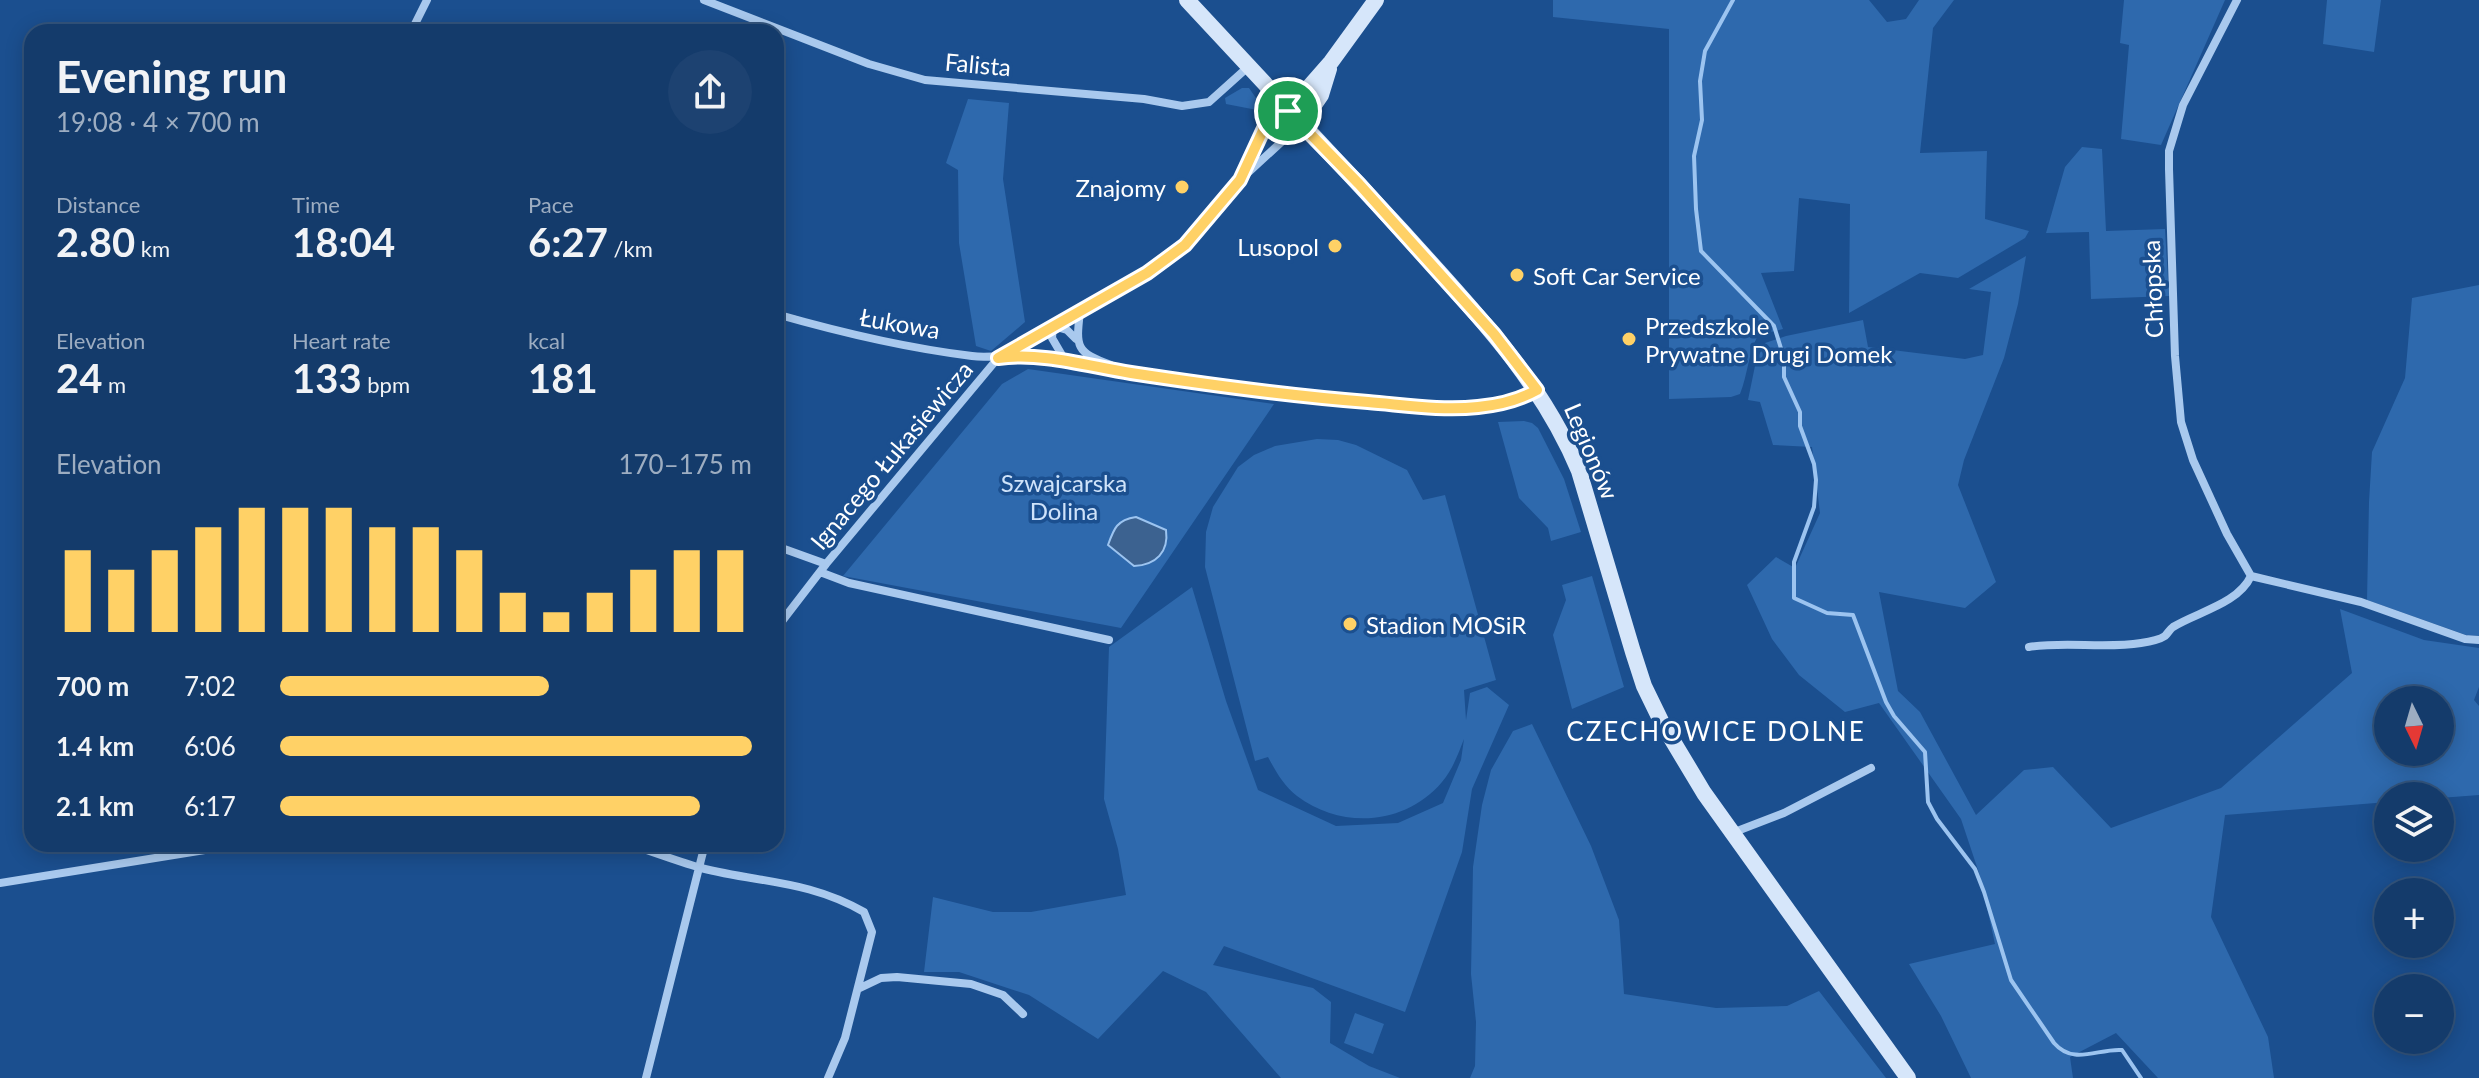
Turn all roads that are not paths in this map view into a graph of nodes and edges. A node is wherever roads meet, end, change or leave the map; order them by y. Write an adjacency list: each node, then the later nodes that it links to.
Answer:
1 (427, 0): 6 (street)
2 (704, 0): 7 (street, Falista)
3 (1187, 0): 10 (street, Legionów)
4 (1376, 0): 9 (street)
5 (2237, 0): 26 (street, Chłopska)
6 (415, 24)
7 (766, 24)
8 (784, 31): 10 (street, Falista)
9 (1331, 62): 12 (street); 14 (street)
10 (1248, 67): 11 (street, Legionów)
11 (1262, 82): 12 (street, Legionów); 13 (street, Ignacego Łukasiewicza)
12 (1288, 111): 13 (street); 14 (street, Legionów)
13 (1266, 124): 15 (street, Ignacego Łukasiewicza)
14 (1301, 124): 15 (street, Ignacego Łukasiewicza); 23 (street, Legionów)
15 (1240, 180): 16 (street, Ignacego Łukasiewicza)
16 (1080, 311): 18 (street, Ignacego Łukasiewicza); 19 (street)
17 (784, 316): 20 (street, Łukowa)
18 (1053, 326): 19 (street, Łukowa); 20 (street, Ignacego Łukasiewicza); 21 (street)
19 (1076, 339): 22 (street, Łukowa)
20 (998, 358): 21 (street, Łukowa); 25 (street, Ignacego Łukasiewicza)
21 (1066, 362): 22 (street, Łukowa)
22 (1134, 373): 23 (street, Łukowa)
23 (1537, 390): 32 (street, Legionów)
24 (784, 550): 25 (street)
25 (823, 568): 27 (street, Ignacego Łukasiewicza); 28 (street)
26 (2251, 576): 29 (street); 30 (street)
27 (784, 619)
28 (1109, 640)
29 (2479, 640)
30 (2029, 647)
31 (1871, 768): 32 (street)
32 (1732, 833): 42 (street, Legionów)
33 (192, 852): 37 (street)
34 (654, 852): 36 (street)
35 (703, 852): 36 (street)
36 (700, 867): 38 (street); 40 (street)
37 (0, 883)
38 (860, 988): 39 (street); 41 (street)
39 (1023, 1014)
40 (646, 1078)
41 (828, 1078)
42 (1908, 1078)

